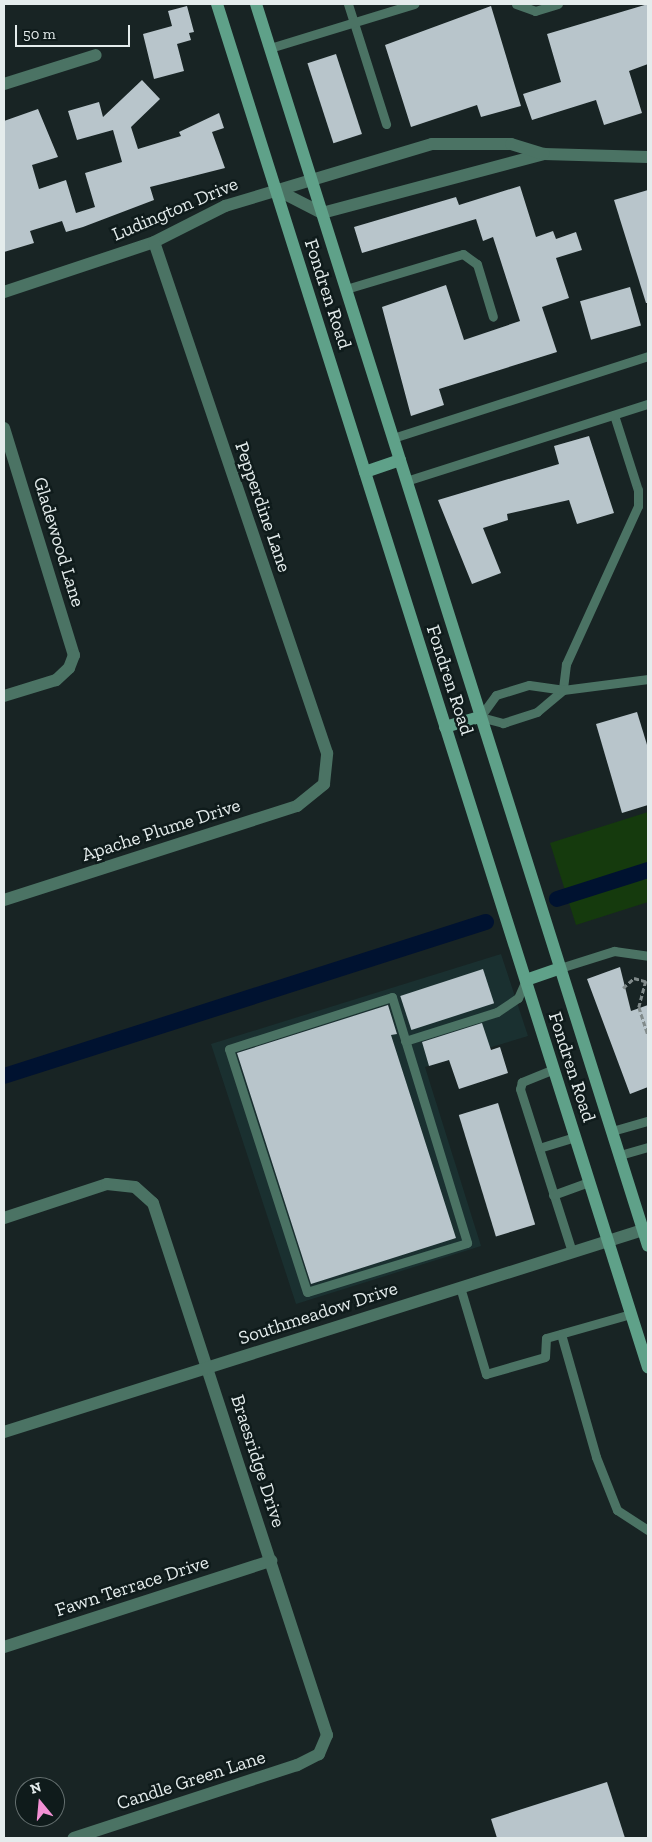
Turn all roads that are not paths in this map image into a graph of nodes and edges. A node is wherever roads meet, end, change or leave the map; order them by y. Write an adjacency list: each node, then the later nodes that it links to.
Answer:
1 (217, 4): 15 (main road, Fondren Road)
2 (256, 4): 8 (main road, Fondren Road)
3 (348, 4): 7 (lane)
4 (414, 4): 7 (lane)
5 (516, 4): 6 (lane)
6 (558, 4)
7 (354, 22): 8 (lane); 11 (lane)
8 (270, 48): 14 (main road, Fondren Road)
9 (96, 55): 10 (street)
10 (4, 84)
11 (386, 124)
12 (544, 154): 13 (street, Ludington Drive); 14 (street, Ludington Drive); 16 (street, Ludington Drive)
13 (648, 157)
14 (310, 178): 15 (street, Ludington Drive); 16 (main road, Fondren Road)
15 (275, 189): 16 (street); 17 (street, Ludington Drive); 27 (main road, Fondren Road)
16 (322, 213): 18 (main road, Fondren Road)
17 (154, 242): 19 (street, Ludington Drive); 34 (street, Pepperdine Lane)
18 (346, 289): 20 (lane); 25 (main road, Fondren Road)
19 (4, 292)
20 (493, 317)
21 (648, 356): 25 (lane)
22 (648, 404): 23 (lane)
23 (614, 415): 28 (lane); 30 (lane)
24 (4, 428): 31 (street, Gladewood Lane)
25 (393, 438): 26 (main road, Fondren Road)
26 (400, 460): 27 (main road); 28 (main road, Fondren Road)
27 (365, 472): 33 (main road, Fondren Road)
28 (406, 480): 32 (main road, Fondren Road)
29 (648, 679): 30 (lane)
30 (563, 690): 32 (lane); 32 (lane)
31 (4, 696)
32 (480, 717): 33 (main road); 37 (main road, Fondren Road)
33 (445, 727): 38 (main road, Fondren Road)
34 (324, 784): 35 (street, Apache Plume Drive)
35 (4, 900)
36 (648, 956): 37 (lane)
37 (560, 968): 38 (main road); 42 (main road, Fondren Road)
38 (526, 980): 39 (lane); 40 (main road, Fondren Road)
39 (405, 1041): 39 (lane)
40 (554, 1069): 43 (main road, Fondren Road); 45 (lane)
41 (648, 1121): 42 (lane)
42 (612, 1131): 46 (main road, Fondren Road)
43 (575, 1137): 45 (lane); 47 (main road, Fondren Road)
44 (648, 1147): 46 (lane)
45 (539, 1148): 48 (lane)
46 (620, 1155): 50 (main road, Fondren Road)
47 (589, 1182): 48 (lane); 51 (main road, Fondren Road)
48 (553, 1195): 53 (lane)
49 (4, 1218): 57 (street, Braesridge Drive)
50 (643, 1230): 51 (street, Southmeadow Drive); 52 (main road, Fondren Road)
51 (608, 1240): 53 (street, Southmeadow Drive); 55 (main road, Fondren Road)
52 (648, 1246)
53 (572, 1252): 54 (street, Southmeadow Drive)
54 (460, 1287): 56 (lane); 57 (street, Southmeadow Drive)
55 (631, 1314): 56 (lane); 58 (main road, Fondren Road)
56 (561, 1334): 60 (lane)
57 (208, 1367): 59 (street, Southmeadow Drive); 61 (street, Braesridge Drive)
58 (648, 1368)
59 (4, 1432)
60 (648, 1530)
61 (271, 1561): 62 (street, Fawn Terrace Drive); 63 (street, Braesridge Drive)
62 (4, 1647)
63 (319, 1754): 64 (street, Candle Green Lane)
64 (74, 1838)

